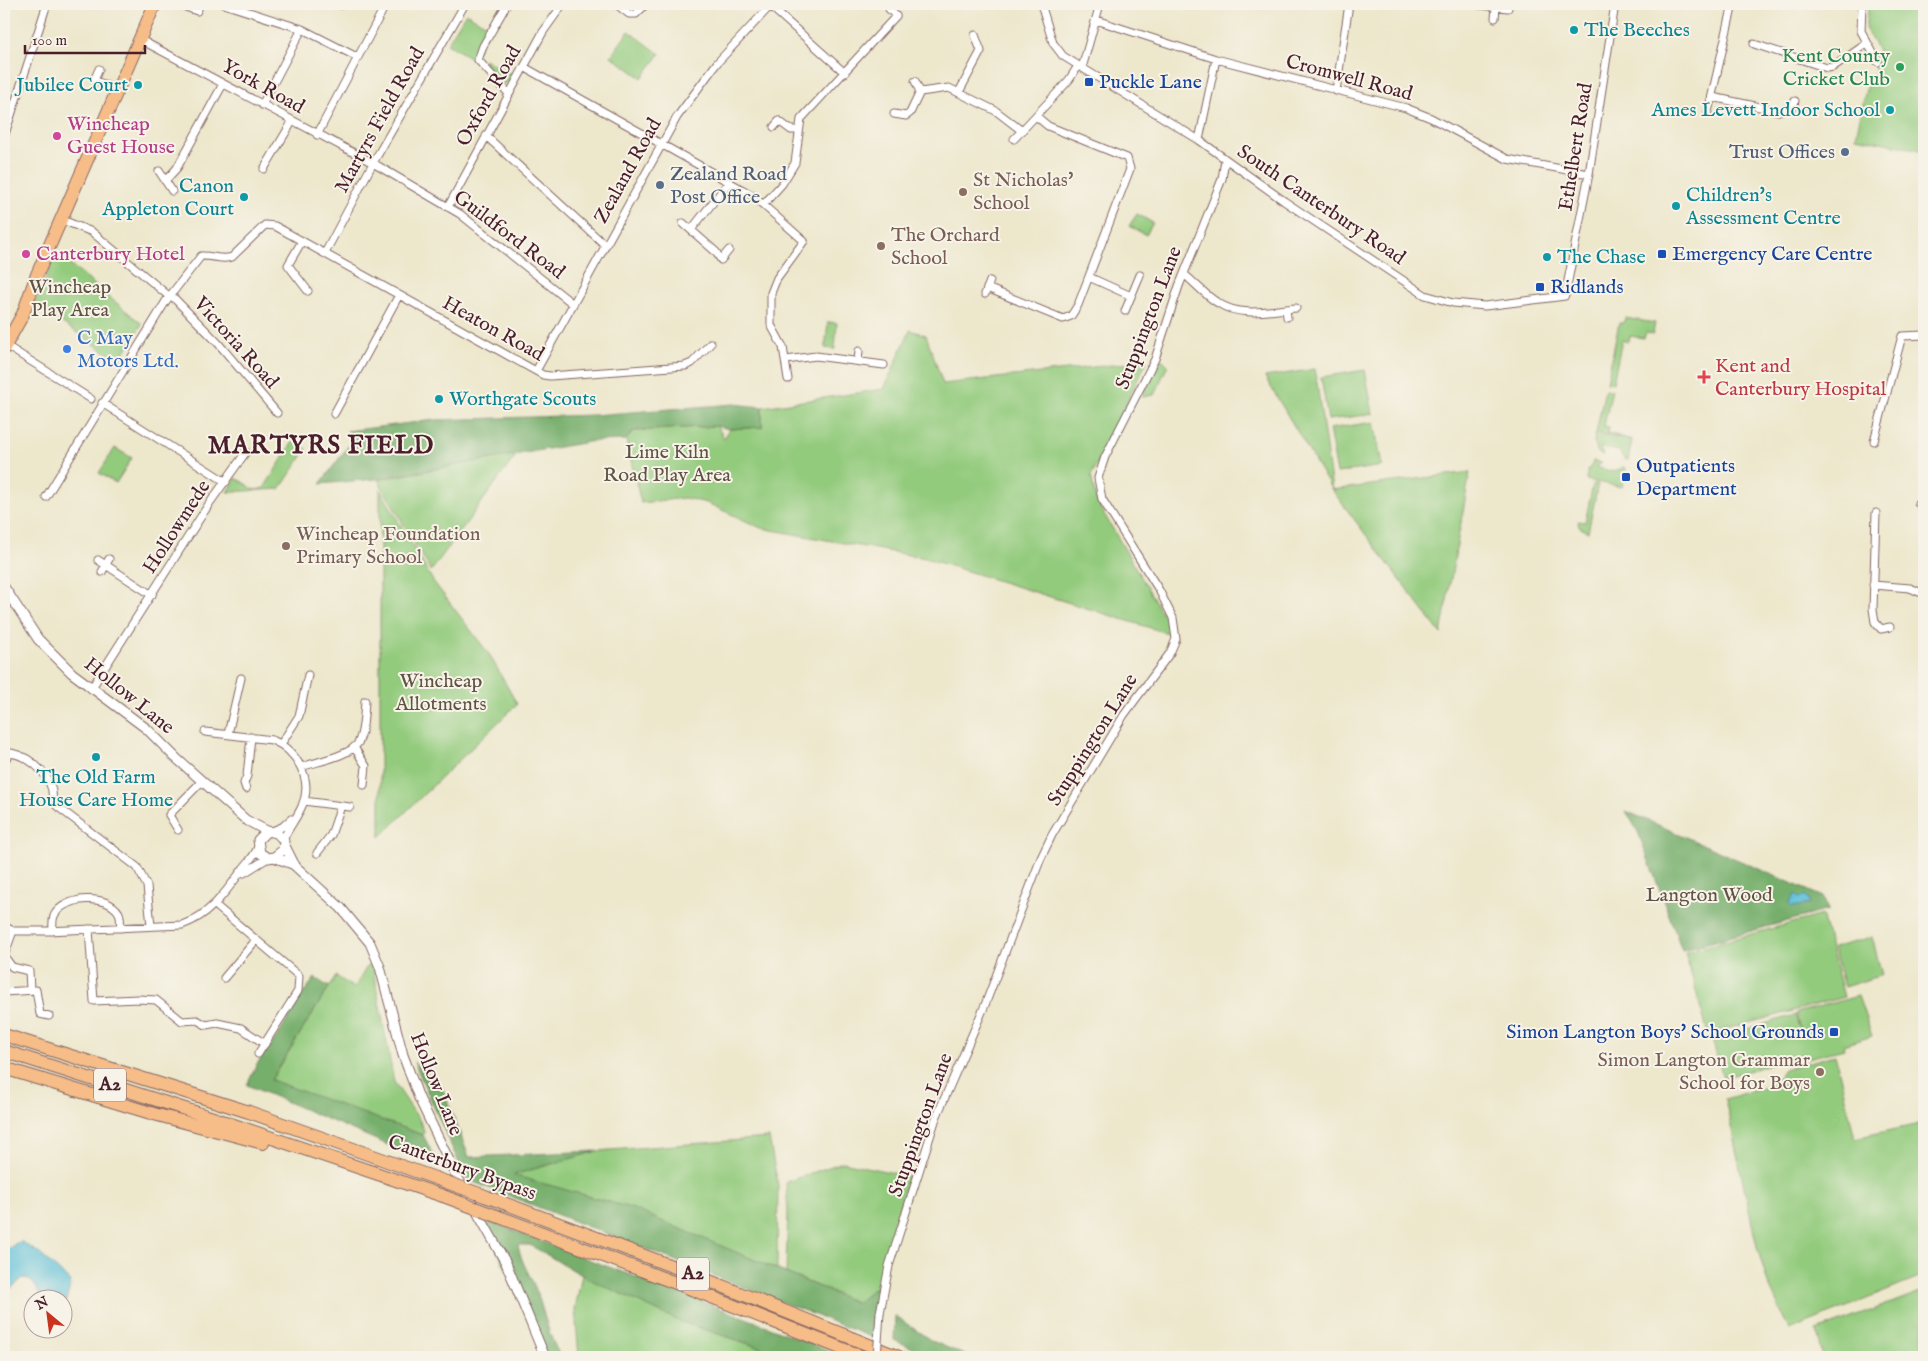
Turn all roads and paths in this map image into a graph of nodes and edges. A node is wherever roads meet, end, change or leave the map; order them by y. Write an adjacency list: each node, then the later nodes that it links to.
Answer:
1 (47, 4): 58 (street)
2 (155, 4): 27 (highway)
3 (200, 4): 19 (street)
4 (224, 4): 25 (street)
5 (386, 4): 32 (street)
6 (465, 4): 63 (street, Martyrs Field Road)
7 (507, 4): 45 (street)
8 (563, 4): 35 (street, Oxford Road)
9 (616, 4): 10 (street)
10 (646, 4)
11 (1041, 4): 36 (street, South Canterbury Road)
12 (1100, 4): 24 (street)
13 (1349, 4): 42 (street)
14 (1471, 4): 20 (street)
15 (1615, 4): 66 (street, Ethelbert Road)
16 (1733, 4): 46 (street)
17 (1862, 4): 30 (street)
18 (771, 5): 38 (street); 61 (street, Zealand Road)
19 (183, 6)
20 (1496, 8): 21 (street); 23 (street)
21 (1508, 8)
22 (889, 10): 38 (street)
23 (1495, 18)
24 (1096, 20): 33 (street, Cromwell Road); 36 (street)
25 (302, 29): 32 (street); 48 (street)
26 (975, 35): 44 (street)
27 (139, 39): 40 (street, York Road); 41 (highway)
28 (1767, 40): 31 (street)
29 (1754, 44): 31 (street)
30 (1866, 44): 31 (street); 34 (street)
31 (1763, 47)
32 (357, 57): 56 (street)
33 (1216, 59): 42 (street, Cromwell Road); 60 (street)
34 (1878, 62)
35 (524, 67): 45 (street, Oxford Road); 61 (street)
36 (1080, 67): 51 (street); 60 (street, South Canterbury Road)
37 (99, 69): 41 (street)
38 (845, 73): 54 (street)
39 (915, 81): 43 (street)
40 (223, 84): 48 (street, York Road); 67 (street)
41 (116, 90): 72 (highway)
42 (1336, 91): 66 (street, Cromwell Road)
43 (920, 92): 44 (street); 50 (street)
44 (959, 92): 55 (street)
45 (509, 94): 57 (street, Oxford Road)
46 (1712, 97): 47 (street); 49 (street)
47 (1795, 101)
48 (262, 105): 52 (street, York Road)
49 (1708, 112)
50 (894, 114)
51 (1036, 116): 55 (street); 81 (street)
52 (292, 122): 56 (street, York Road); 64 (street)
53 (774, 127): 54 (street)
54 (798, 130): 70 (street)
55 (1022, 131): 59 (street)
56 (317, 135): 63 (street, York Road)
57 (486, 136): 71 (street, Oxford Road); 76 (street)
58 (4, 137)
59 (1014, 139)
60 (1199, 140): 62 (street, South Canterbury Road)
61 (661, 144): 68 (street); 76 (street, Zealand Road)
62 (1226, 160): 80 (street, Stuppington Lane); 87 (street, South Canterbury Road)
63 (373, 163): 71 (street, Guildford Road); 78 (street, Martyrs Field Road)
64 (264, 169)
65 (159, 171): 67 (street)
66 (1590, 174): 87 (street, Ethelbert Road)
67 (166, 181): 69 (street)
68 (729, 182): 70 (street); 74 (street)
69 (172, 191)
70 (763, 205): 95 (street)
71 (448, 207): 88 (street, Guildford Road)
72 (60, 219): 85 (street, Victoria Road); 93 (highway)
73 (683, 224): 74 (street)
74 (691, 230): 77 (street)
75 (302, 241): 78 (street, Heaton Road); 83 (street); 85 (street, Heaton Road)
76 (605, 245): 88 (street, Zealand Road)
77 (728, 250)
78 (325, 253): 84 (street, Heaton Road)
79 (1140, 275): 86 (street)
80 (1185, 275): 89 (street); 167 (street, Stuppington Lane, bridge)
81 (1089, 277): 82 (street); 86 (street)
82 (987, 288)
83 (308, 291)
84 (399, 295): 98 (street, Heaton Road); 103 (street)
85 (170, 296): 101 (street); 102 (street, Victoria Road)
86 (1131, 296): 90 (street)
87 (1565, 296)
88 (573, 304): 98 (street, Zealand Road)
89 (1296, 308)
90 (1125, 311)
91 (1924, 335): 104 (street)
92 (711, 343): 98 (street, Heaton Road)
93 (4, 346): 100 (street)
94 (859, 351): 96 (street)
95 (786, 360): 96 (street); 99 (street)
96 (858, 361): 97 (street)
97 (884, 366)
98 (536, 371)
99 (788, 379)
100 (91, 399)
101 (102, 403): 106 (street); 107 (street)
102 (277, 413)
103 (334, 414)
104 (1874, 441)
105 (246, 452): 106 (street, Hollowmede)
106 (226, 482): 113 (street, Hollowmede)
107 (46, 497)
108 (1876, 513): 110 (street)
109 (98, 560): 113 (street, Hollowmede)
110 (1873, 585): 112 (street); 114 (street)
111 (4, 587): 117 (street, Hollow Lane)
112 (1924, 594)
113 (152, 595): 117 (street, Hollowmede)
114 (1890, 627)
115 (308, 675): 122 (street)
116 (241, 678): 120 (street)
117 (91, 689): 126 (street, Hollow Lane)
118 (365, 701): 123 (street)
119 (205, 732): 120 (street)
120 (228, 734): 121 (street)
121 (251, 737): 122 (street); 128 (street)
122 (281, 744): 125 (street)
123 (354, 747): 125 (street); 127 (street)
124 (4, 760): 144 (street)
125 (301, 767): 129 (street)
126 (202, 781): 133 (street, Hollow Lane); 134 (street)
127 (364, 784)
128 (246, 789)
129 (304, 802): 130 (street); 132 (street)
130 (341, 806): 131 (street); 138 (street)
131 (350, 807)
132 (299, 812): 135 (street); 136 (street)
133 (246, 820): 135 (street, Hollow Lane); 137 (street, Hollow Lane)
134 (178, 830)
135 (270, 831): 136 (street, Hollow Lane); 137 (street)
136 (284, 842): 139 (street); 140 (street, Hollow Lane)
137 (258, 844): 139 (street, Hollow Lane); 141 (street)
138 (317, 853)
139 (271, 857): 140 (street, Hollow Lane); 141 (street)
140 (295, 866): 165 (street, Hollow Lane)
141 (238, 877): 142 (street)
142 (215, 905): 144 (street); 149 (street)
143 (4, 926): 147 (street)
144 (151, 926): 145 (street)
145 (121, 928): 146 (street); 148 (street)
146 (89, 929): 148 (street); 157 (street)
147 (13, 931): 148 (street); 150 (street)
148 (53, 931)
149 (256, 940): 151 (street); 157 (street)
150 (4, 956): 152 (street)
151 (224, 978)
152 (30, 989): 153 (street); 154 (street)
153 (4, 992)
154 (49, 1016)
155 (4, 1028): 161 (highway, A2)
156 (4, 1036): 161 (highway, Canterbury Bypass / A2)
157 (265, 1044): 159 (street)
158 (4, 1051): 162 (highway, Canterbury Bypass / A2)
159 (258, 1054)
160 (4, 1068): 162 (highway, A2)
161 (124, 1072): 168 (highway, Canterbury Bypass / A2, bridge)
162 (213, 1124): 166 (highway, Canterbury Bypass / A2, bridge)
163 (4, 1354): 164 (street)
164 (5, 1357)
165 (545, 1357)
166 (863, 1357)
167 (876, 1357)
168 (899, 1357)

